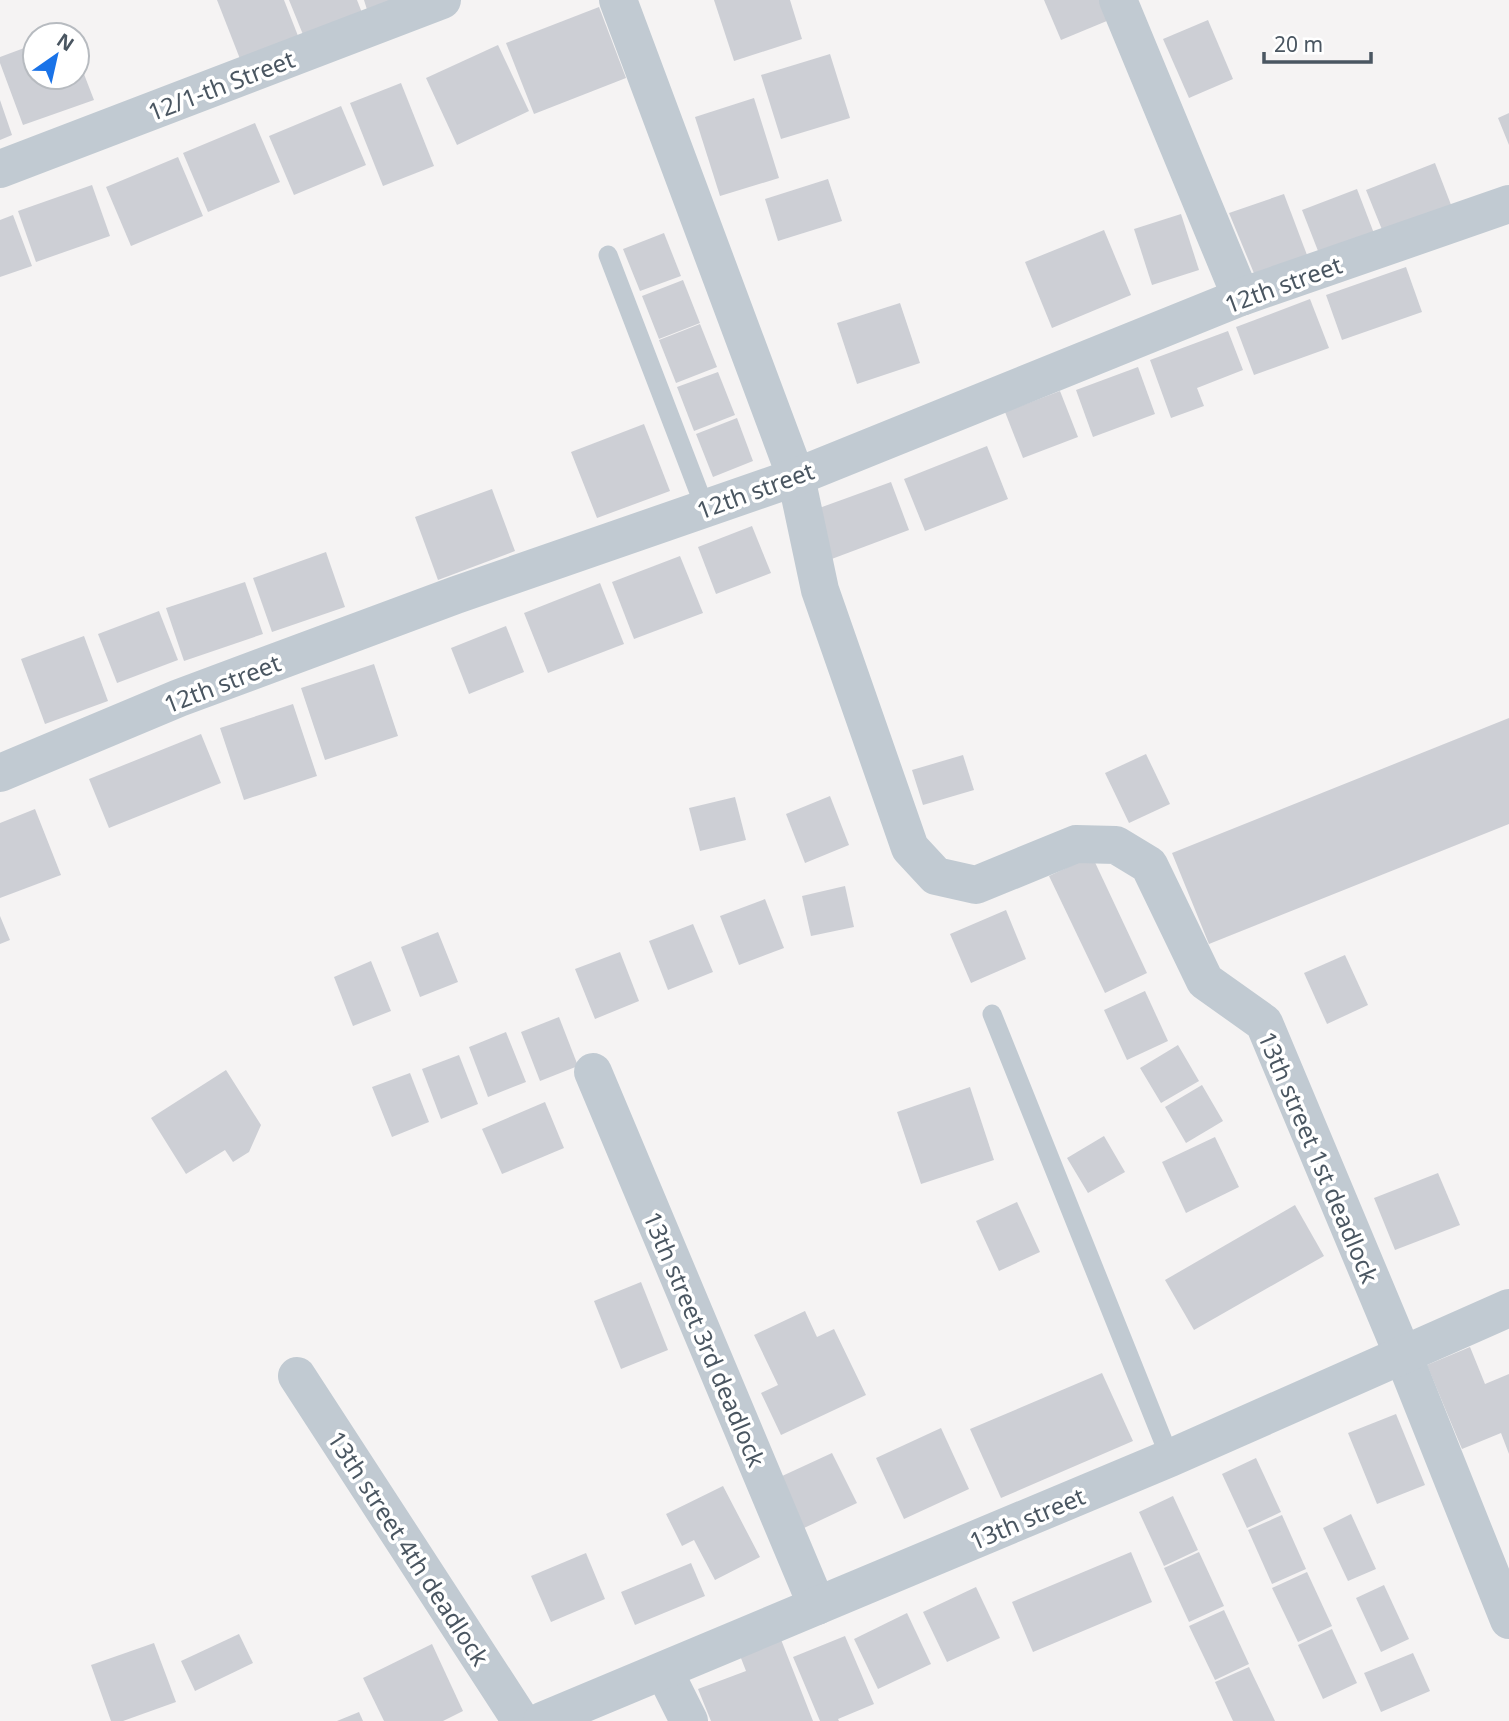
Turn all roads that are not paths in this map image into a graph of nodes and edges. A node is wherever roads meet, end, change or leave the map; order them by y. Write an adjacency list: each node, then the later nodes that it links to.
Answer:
1 (442, 0): 4 (street, 12/1-th Street)
2 (618, 0): 8 (street)
3 (1118, 0): 7 (street)
4 (0, 169)
5 (1509, 204): 7 (street, 12th street)
6 (608, 255): 9 (lane)
7 (1241, 298): 8 (street, 12th street)
8 (796, 477): 9 (street, 12th street); 14 (street, 13th street 1st deadlock)
9 (705, 508): 10 (street, 12th street)
10 (0, 773)
11 (992, 1014): 16 (lane)
12 (593, 1072): 17 (street, 13th street 3rd deadlock)
13 (1509, 1308): 14 (street, 13th street)
14 (1403, 1355): 16 (street, 13th street); 18 (street, 13th street 1st deadlock)
15 (298, 1376): 20 (street, 13th street 4th deadlock)
16 (1170, 1458): 17 (street, 13th street)
17 (817, 1606): 19 (street, 13th street)
18 (1509, 1620)
19 (664, 1671): 21 (street, 13th street); 22 (street)
20 (521, 1721)
21 (541, 1721)
22 (689, 1721)

